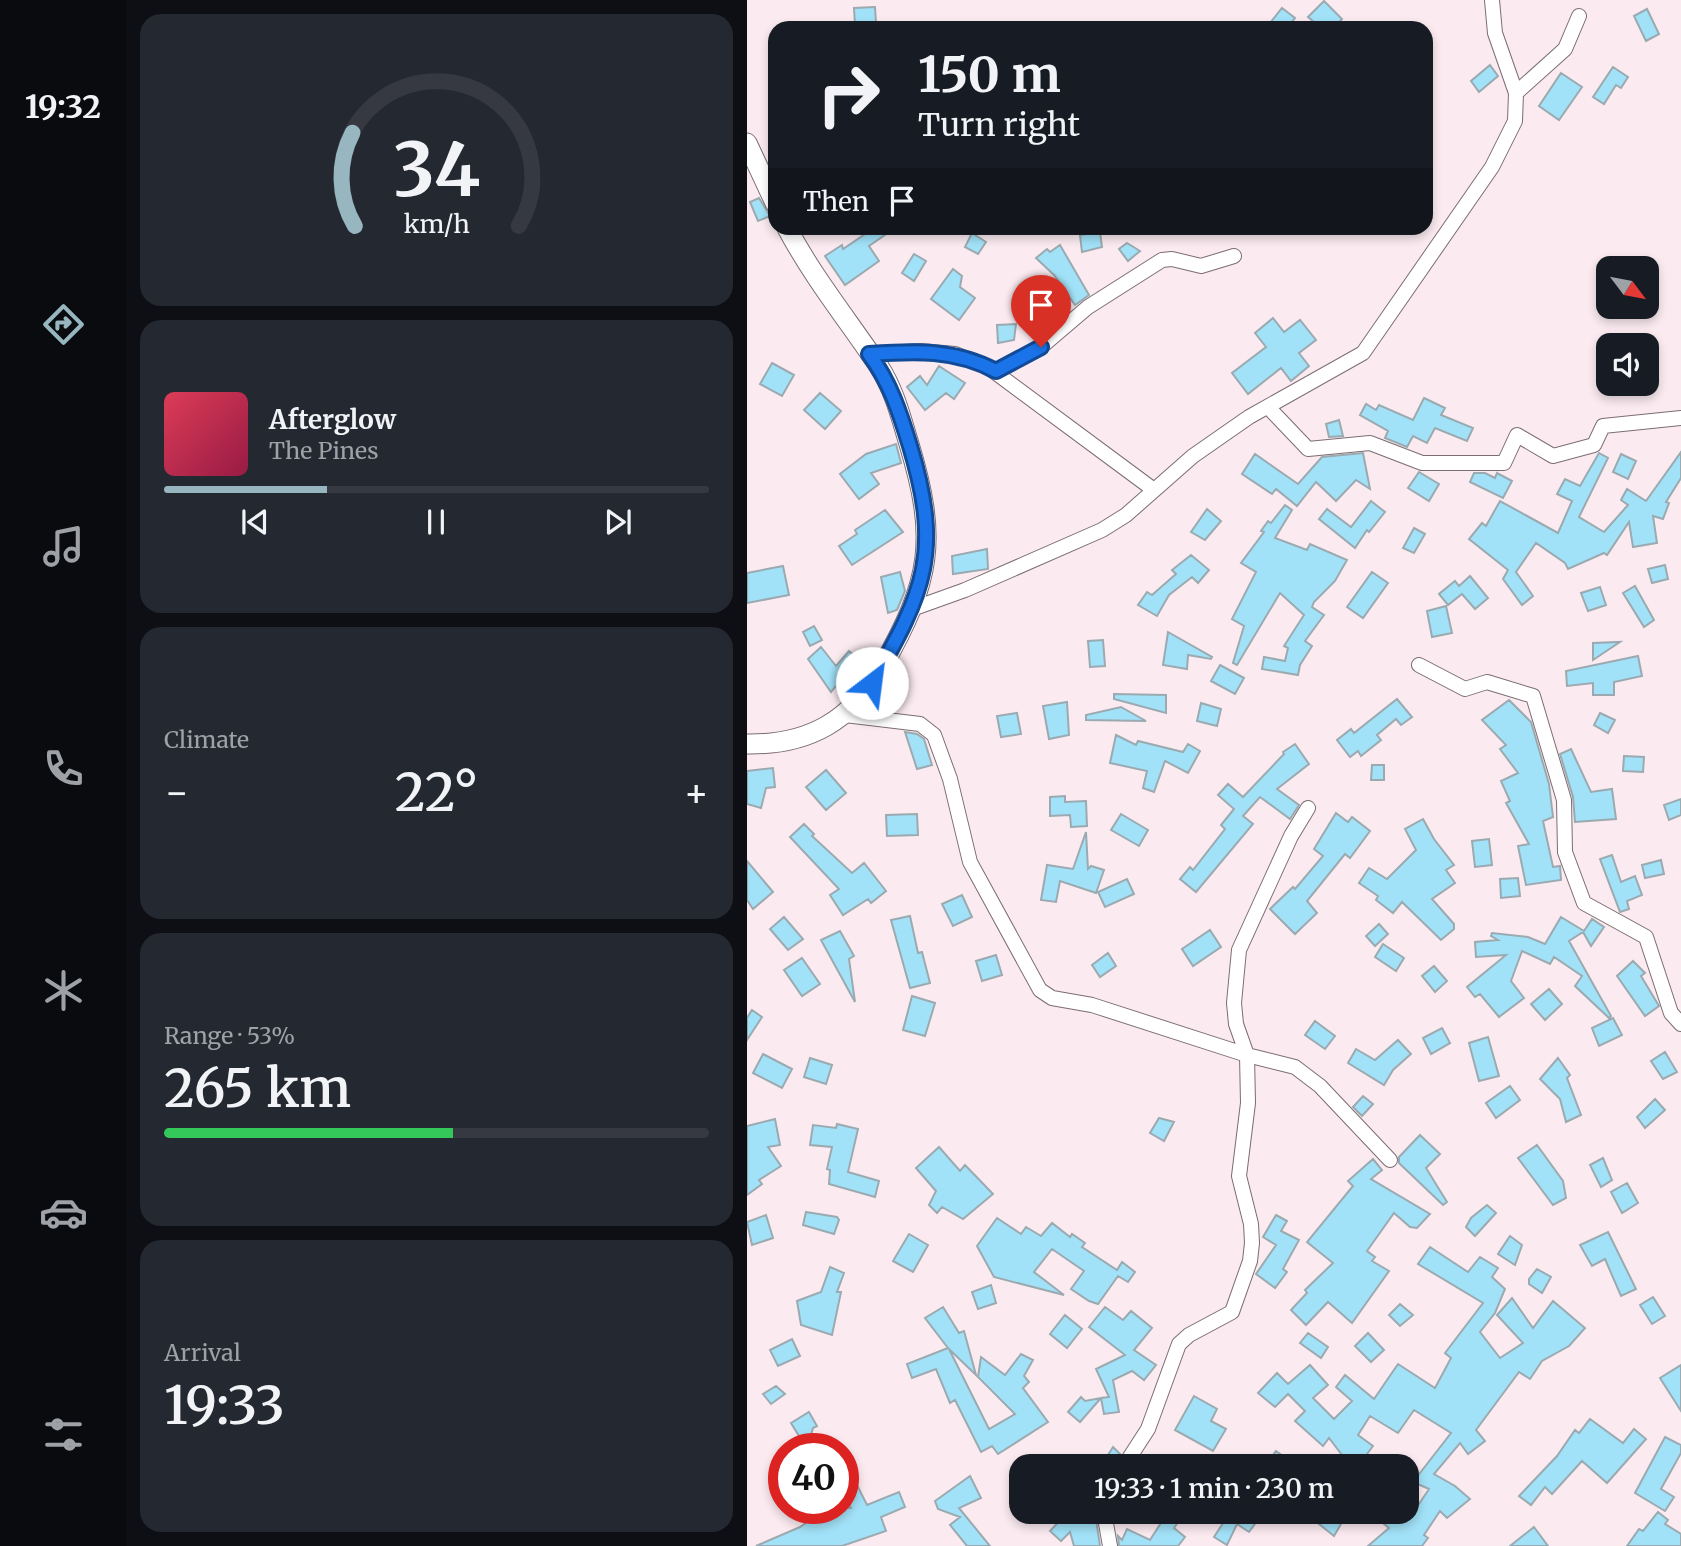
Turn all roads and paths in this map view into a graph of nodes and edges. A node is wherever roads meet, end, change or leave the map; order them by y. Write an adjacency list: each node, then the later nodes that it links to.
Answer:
1 (1492, 0): 3 (street)
2 (1579, 16): 3 (street)
3 (1516, 93): 10 (street)
4 (747, 143): 5 (street)
5 (768, 188)
6 (791, 235): 8 (street)
7 (1234, 256): 9 (street)
8 (869, 354): 9 (street); 13 (street)
9 (996, 371): 12 (street)
10 (1268, 407): 11 (street); 12 (street)
11 (1681, 418)
12 (1154, 490): 13 (street)
13 (911, 609): 15 (street)
14 (1419, 665): 18 (street)
15 (845, 715): 16 (street); 19 (street)
16 (747, 744)
17 (1308, 808): 19 (street)
18 (1681, 1024)
19 (1247, 1055): 20 (street); 21 (street)
20 (1390, 1160)
21 (1132, 1454)
22 (1105, 1524): 23 (street)
23 (1110, 1546)

